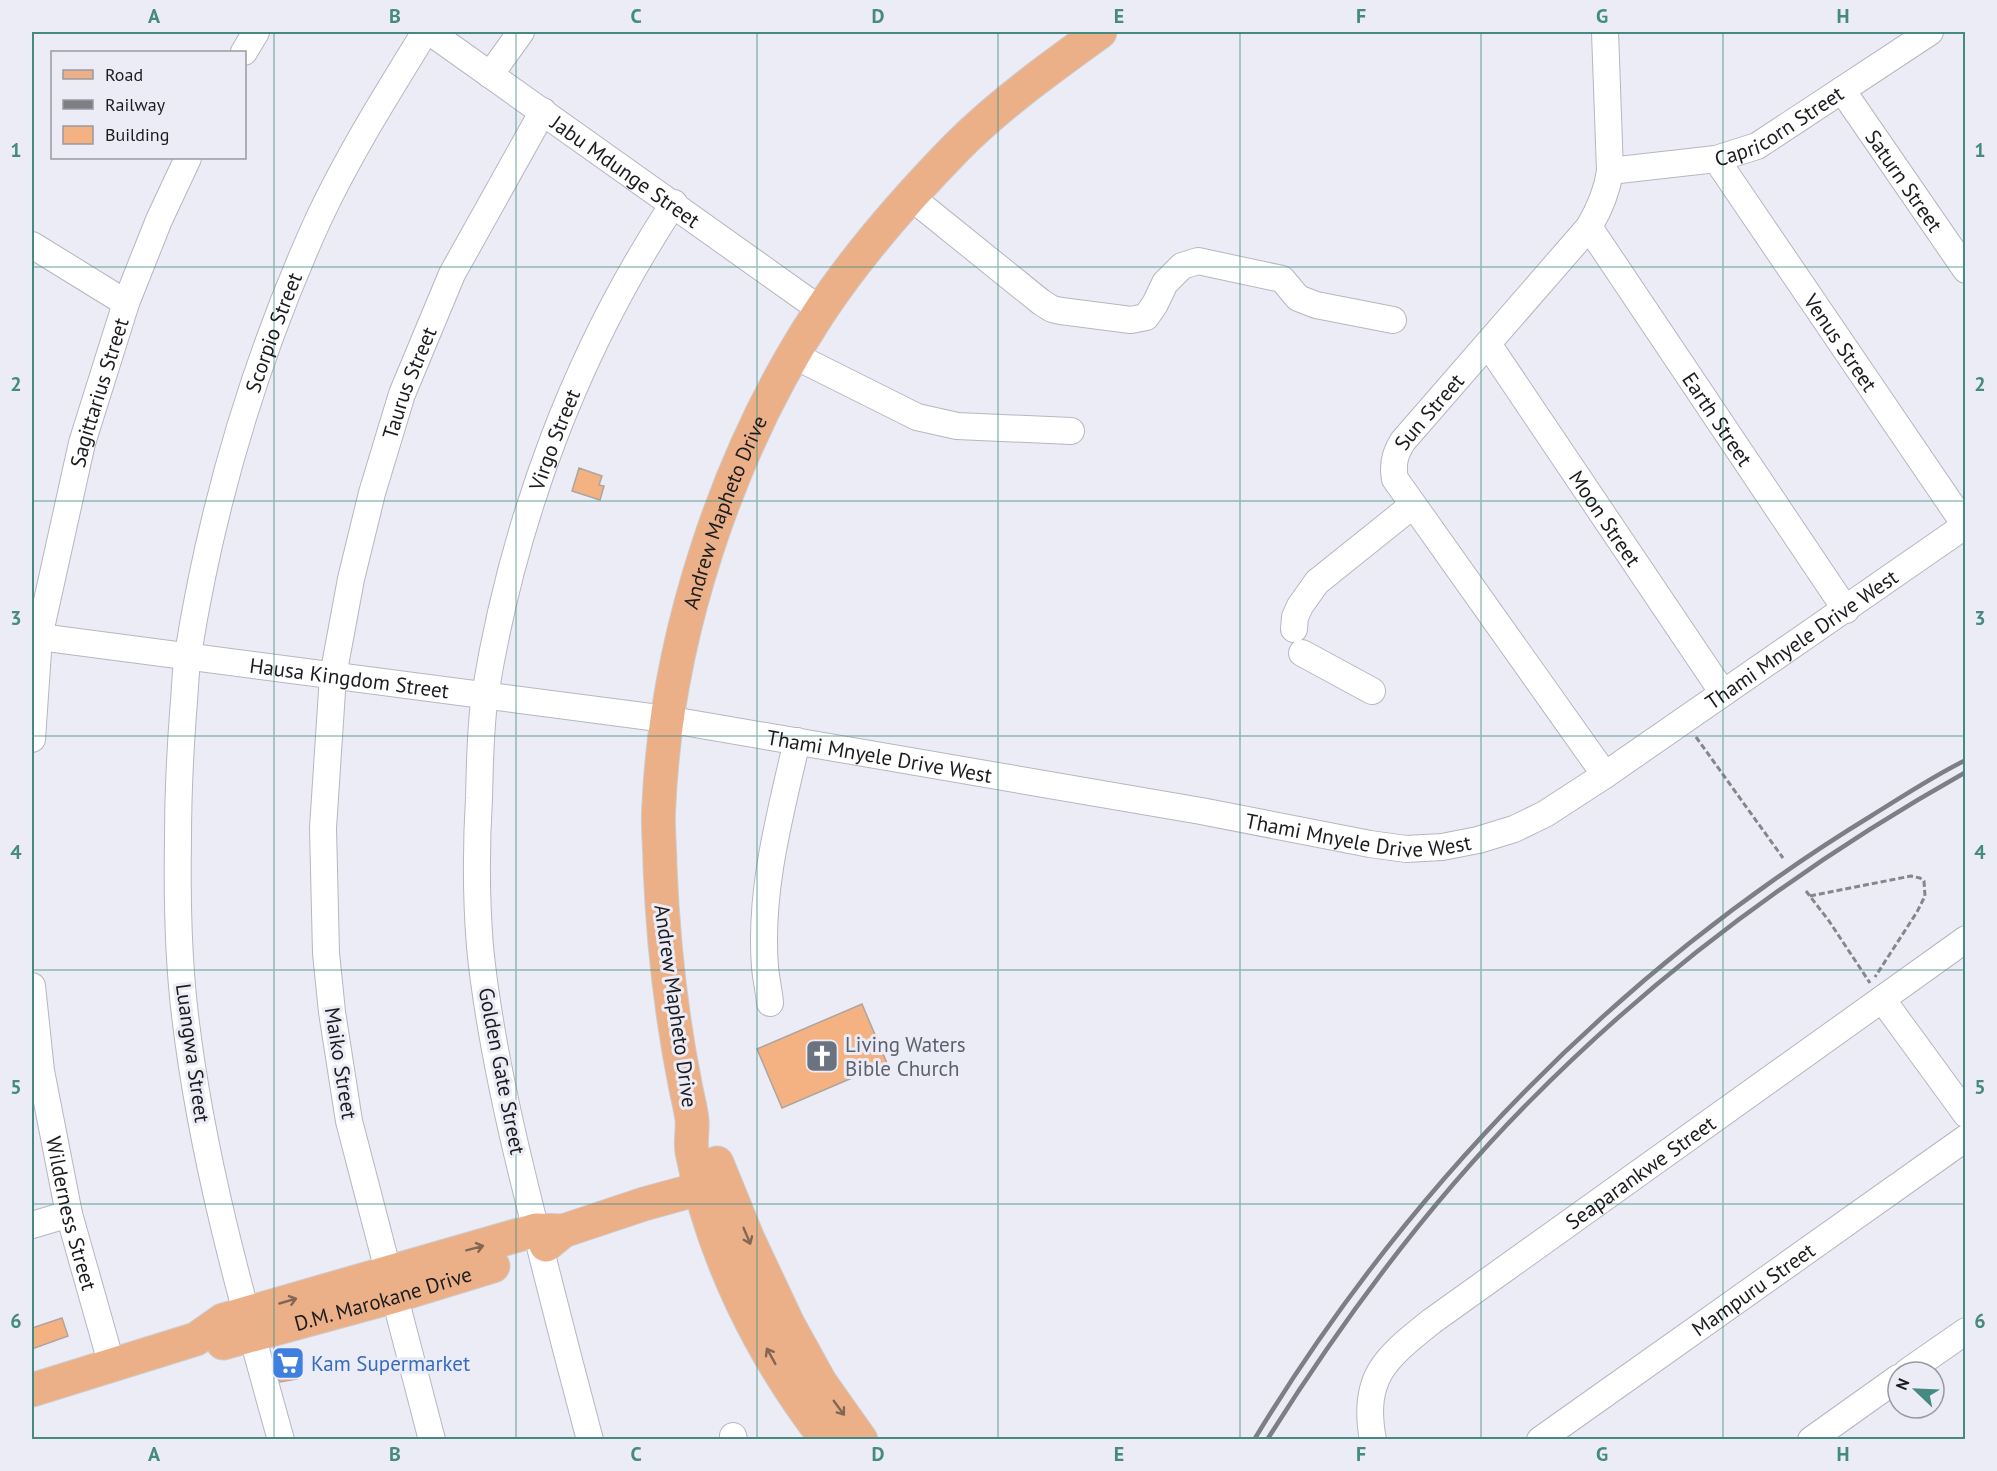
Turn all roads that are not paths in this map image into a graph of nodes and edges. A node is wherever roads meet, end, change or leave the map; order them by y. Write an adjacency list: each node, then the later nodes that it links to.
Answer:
1 (256, 32): 8 (street)
2 (424, 32): 30 (street, Scorpio Street)
3 (430, 32): 9 (street, Jabu Mdunge Street)
4 (521, 32): 9 (street)
5 (1100, 32): 15 (main road, Andrew Mapheto Drive)
6 (1605, 32): 14 (street, Sun Street)
7 (1930, 32): 10 (street, Capricorn Street)
8 (245, 51)
9 (490, 75): 11 (street, Jabu Mdunge Street)
10 (1842, 90): 13 (street, Capricorn Street); 19 (street, Saturn Street)
11 (543, 111): 16 (street, Jabu Mdunge Street); 31 (street, Taurus Street)
12 (188, 159): 20 (street, Sagittarius Street)
13 (1716, 159): 14 (street, Capricorn Street); 27 (street, Venus Street)
14 (1610, 171): 17 (street, Sun Street)
15 (912, 198): 21 (main road, Andrew Mapheto Drive); 22 (street)
16 (674, 203): 21 (street, Jabu Mdunge Street); 34 (street, Virgo Street)
17 (1589, 227): 23 (street, Sun Street); 28 (street, Earth Street)
18 (32, 244): 20 (street)
19 (1965, 270)
20 (126, 303): 29 (street, Sagittarius Street)
21 (821, 310): 24 (main road, Andrew Mapheto Drive)
22 (1393, 320)
23 (1488, 344): 26 (street, Sun Street); 33 (street, Moon Street)
24 (793, 355): 25 (street); 35 (main road, Andrew Mapheto Drive)
25 (1071, 431)
26 (1413, 505): 32 (street); 38 (street, Sun Street)
27 (1965, 525): 28 (street, Thami Mnyele Drive West)
28 (1846, 610): 33 (street, Thami Mnyele Drive West)
29 (35, 636): 30 (street, Hausa Kingdom Street); 36 (street)
30 (188, 657): 31 (street, Hausa Kingdom Street); 51 (street, Luangwa Street)
31 (333, 676): 34 (street, Hausa Kingdom Street); 50 (street, Maiko Street)
32 (1372, 691)
33 (1723, 693): 38 (street, Thami Mnyele Drive West)
34 (485, 695): 35 (street, Hausa Kingdom Street); 49 (street, Golden Gate Street)
35 (666, 719): 37 (street, Thami Mnyele Drive West); 46 (main road, Andrew Mapheto Drive)
36 (32, 739)
37 (797, 741): 38 (street, Thami Mnyele Drive West); 42 (street)
38 (1605, 776)
39 (1965, 939): 41 (street, Seaparankwe Street)
40 (32, 986): 43 (street, Wilderness Street)
41 (1876, 991): 44 (street); 62 (street, Seaparankwe Street)
42 (771, 1003)
43 (36, 1072): 47 (street, Wilderness Street)
44 (1965, 1114)
45 (1965, 1138): 63 (street, Mampuru Street)
46 (713, 1186): 49 (main road, D.M. Marokane Drive); 60 (main road, Andrew Mapheto Drive, one-way to 46); 61 (main road, Andrew Mapheto Drive, one-way to 61)
47 (69, 1214): 48 (street); 54 (street, Wilderness Street)
48 (32, 1225)
49 (546, 1237): 50 (main road, D.M. Marokane Drive); 59 (street, Golden Gate Street)
50 (392, 1284): 51 (main road, D.M. Marokane Drive); 58 (street, Maiko Street)
51 (249, 1325): 54 (main road, D.M. Marokane Drive); 57 (street, Luangwa Street)
52 (1965, 1331): 53 (street)
53 (1924, 1360)
54 (112, 1366): 56 (main road, D.M. Marokane Drive)
55 (1886, 1387): 64 (street)
56 (32, 1390)
57 (281, 1440)
58 (432, 1440)
59 (590, 1440)
60 (827, 1440)
61 (861, 1440)
62 (1373, 1440)
63 (1540, 1440)
64 (1811, 1440)

